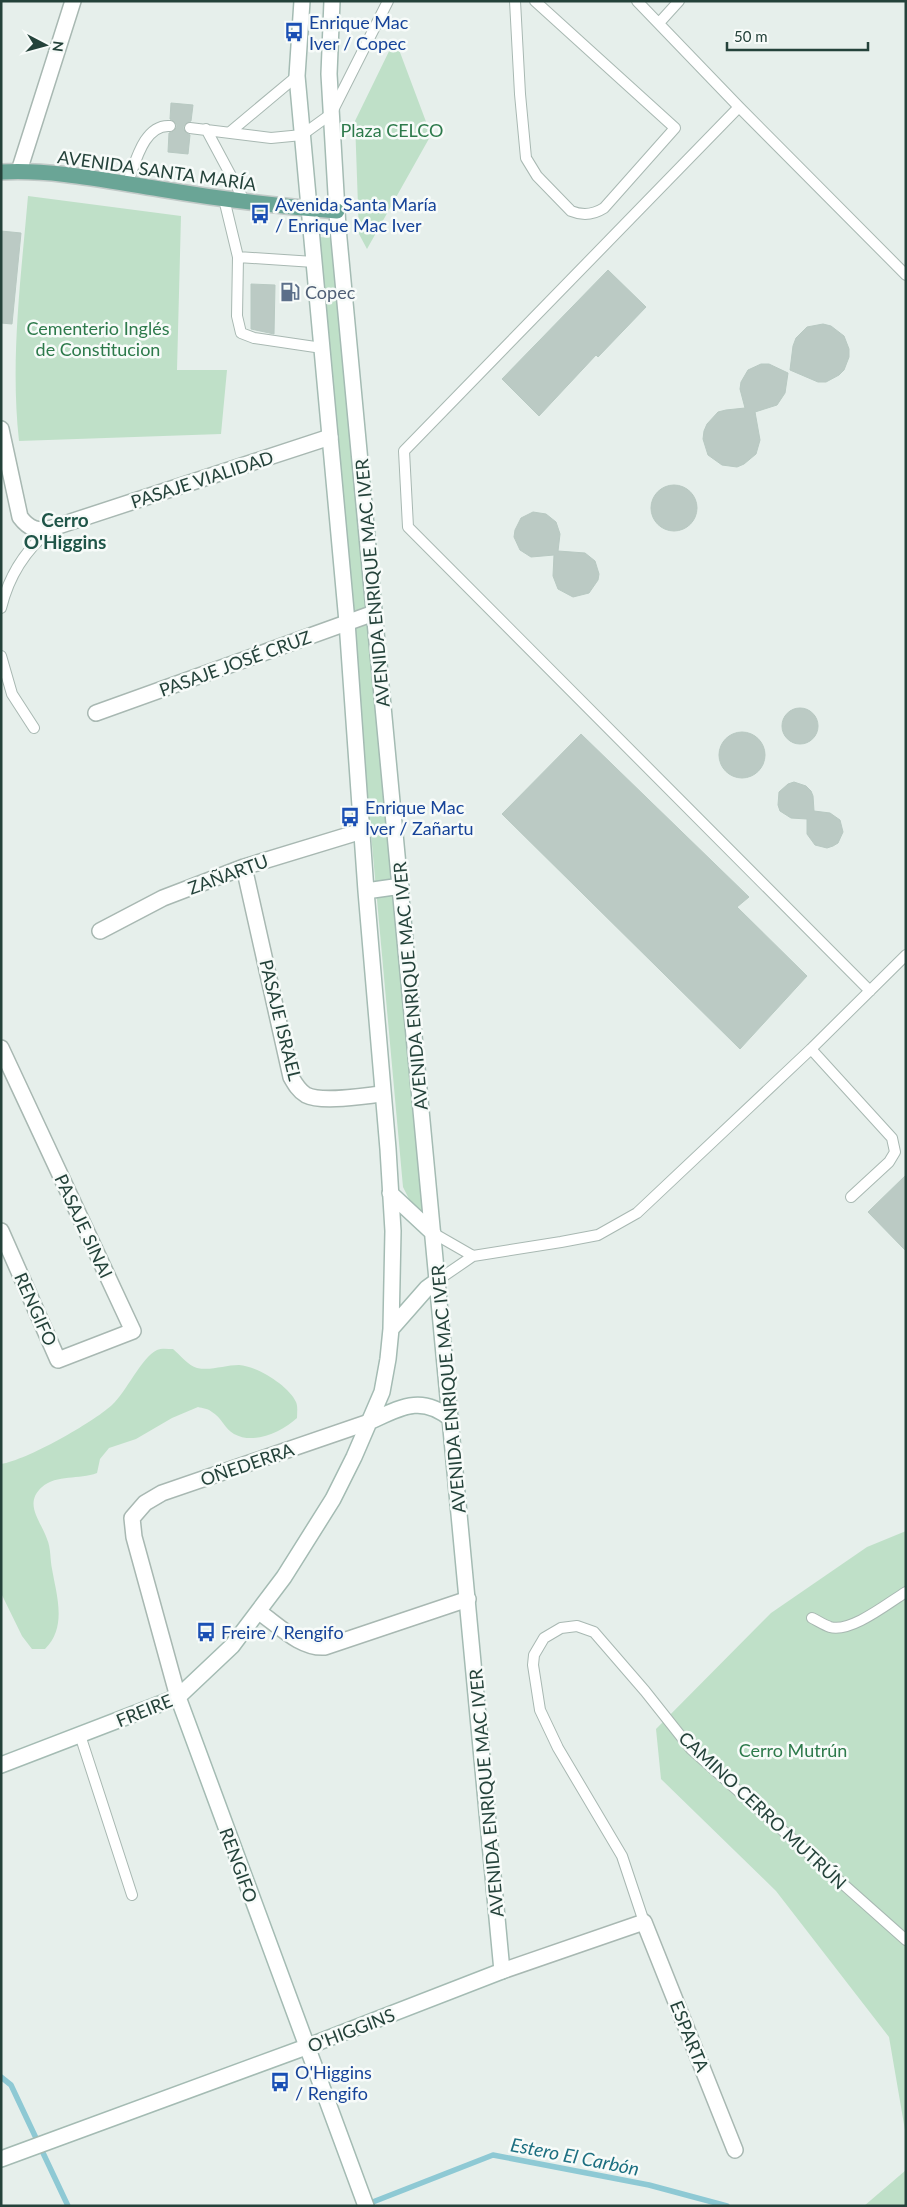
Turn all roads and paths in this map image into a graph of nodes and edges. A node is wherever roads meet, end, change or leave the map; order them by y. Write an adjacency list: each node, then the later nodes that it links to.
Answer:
1 (74, 1): 18 (main road)
2 (302, 1): 10 (main road, AVENIDA ENRIQUE MAC IVER)
3 (332, 1): 12 (main road, AVENIDA ENRIQUE MAC IVER)
4 (388, 1): 12 (lane)
5 (515, 1): 6 (lane)
6 (535, 1)
7 (637, 1): 9 (lane)
8 (679, 1): 9 (lane)
9 (658, 23): 11 (lane)
10 (297, 76): 16 (lane); 17 (main road, AVENIDA ENRIQUE MAC IVER)
11 (739, 107): 27 (lane); 44 (lane)
12 (331, 114): 17 (lane); 24 (main road, AVENIDA ENRIQUE MAC IVER)
13 (170, 126): 20 (lane)
14 (190, 128): 15 (lane)
15 (206, 129): 16 (lane); 22 (lane)
16 (230, 132): 17 (lane)
17 (302, 135): 23 (main road, AVENIDA ENRIQUE MAC IVER)
18 (19, 171): 19 (main road, AVENIDA SANTA MARÍA); 20 (main road, AVENIDA SANTA MARÍA)
19 (1, 172)
20 (127, 184): 21 (main road, AVENIDA SANTA MARÍA)
21 (224, 199): 22 (main road, AVENIDA SANTA MARÍA); 25 (lane)
22 (244, 202): 23 (main road, AVENIDA SANTA MARÍA)
23 (309, 209): 24 (main road, AVENIDA SANTA MARÍA); 26 (main road, AVENIDA ENRIQUE MAC IVER)
24 (337, 211): 33 (main road, AVENIDA ENRIQUE MAC IVER)
25 (238, 258): 26 (lane); 28 (lane)
26 (314, 262): 28 (main road, AVENIDA ENRIQUE MAC IVER)
27 (906, 275)
28 (322, 348): 30 (main road, AVENIDA ENRIQUE MAC IVER)
29 (1, 429): 31 (main road, PASAJE VIALIDAD)
30 (330, 438): 31 (main road, PASAJE VIALIDAD); 34 (main road, AVENIDA ENRIQUE MAC IVER)
31 (52, 528): 32 (lane)
32 (1, 608)
33 (374, 613): 34 (main road, PASAJE JOSÉ CRUZ); 40 (main road, AVENIDA ENRIQUE MAC IVER)
34 (347, 622): 36 (main road, PASAJE JOSÉ CRUZ); 38 (main road, AVENIDA ENRIQUE MAC IVER)
35 (1, 656): 37 (lane)
36 (96, 713)
37 (34, 728)
38 (362, 831): 39 (main road, ZAÑARTU); 41 (main road, AVENIDA ENRIQUE MAC IVER)
39 (244, 867): 42 (main road, ZAÑARTU); 47 (main road, PASAJE ISRAEL)
40 (401, 886): 41 (main road); 51 (main road, AVENIDA ENRIQUE MAC IVER)
41 (366, 891): 47 (main road, AVENIDA ENRIQUE MAC IVER)
42 (100, 931)
43 (906, 955): 44 (lane)
44 (870, 991): 46 (lane)
45 (1, 1048): 55 (main road, PASAJE SINAI)
46 (811, 1049): 49 (lane); 52 (lane)
47 (382, 1094): 48 (main road, AVENIDA ENRIQUE MAC IVER)
48 (390, 1193): 51 (main road); 54 (main road, AVENIDA ENRIQUE MAC IVER)
49 (851, 1197)
50 (1, 1231): 55 (main road, RENGIFO)
51 (434, 1233): 52 (lane); 53 (main road, AVENIDA ENRIQUE MAC IVER)
52 (473, 1256): 53 (lane)
53 (438, 1280): 54 (main road); 56 (main road, AVENIDA ENRIQUE MAC IVER)
54 (391, 1329): 57 (main road, AVENIDA ENRIQUE MAC IVER)
55 (58, 1360)
56 (451, 1419): 57 (main road, OÑEDERRA); 60 (main road, AVENIDA ENRIQUE MAC IVER)
57 (369, 1422): 58 (main road, OÑEDERRA); 61 (main road, FREIRE)
58 (132, 1518): 63 (main road, RENGIFO)
59 (906, 1592): 62 (lane)
60 (468, 1599): 61 (main road); 69 (main road, AVENIDA ENRIQUE MAC IVER)
61 (259, 1612): 63 (main road, FREIRE)
62 (812, 1618)
63 (178, 1697): 64 (main road, FREIRE); 70 (main road, RENGIFO)
64 (80, 1735): 65 (main road, FREIRE); 66 (lane)
65 (1, 1765)
66 (132, 1895)
67 (644, 1922): 68 (lane, CAMINO CERRO MUTRÚN); 69 (main road, O'HIGGINS); 71 (main road, ESPARTA)
68 (906, 1940)
69 (502, 1971): 70 (main road, O'HIGGINS)
70 (306, 2047): 72 (main road, O'HIGGINS); 73 (main road, RENGIFO)
71 (735, 2150)
72 (1, 2159)
73 (366, 2206)

